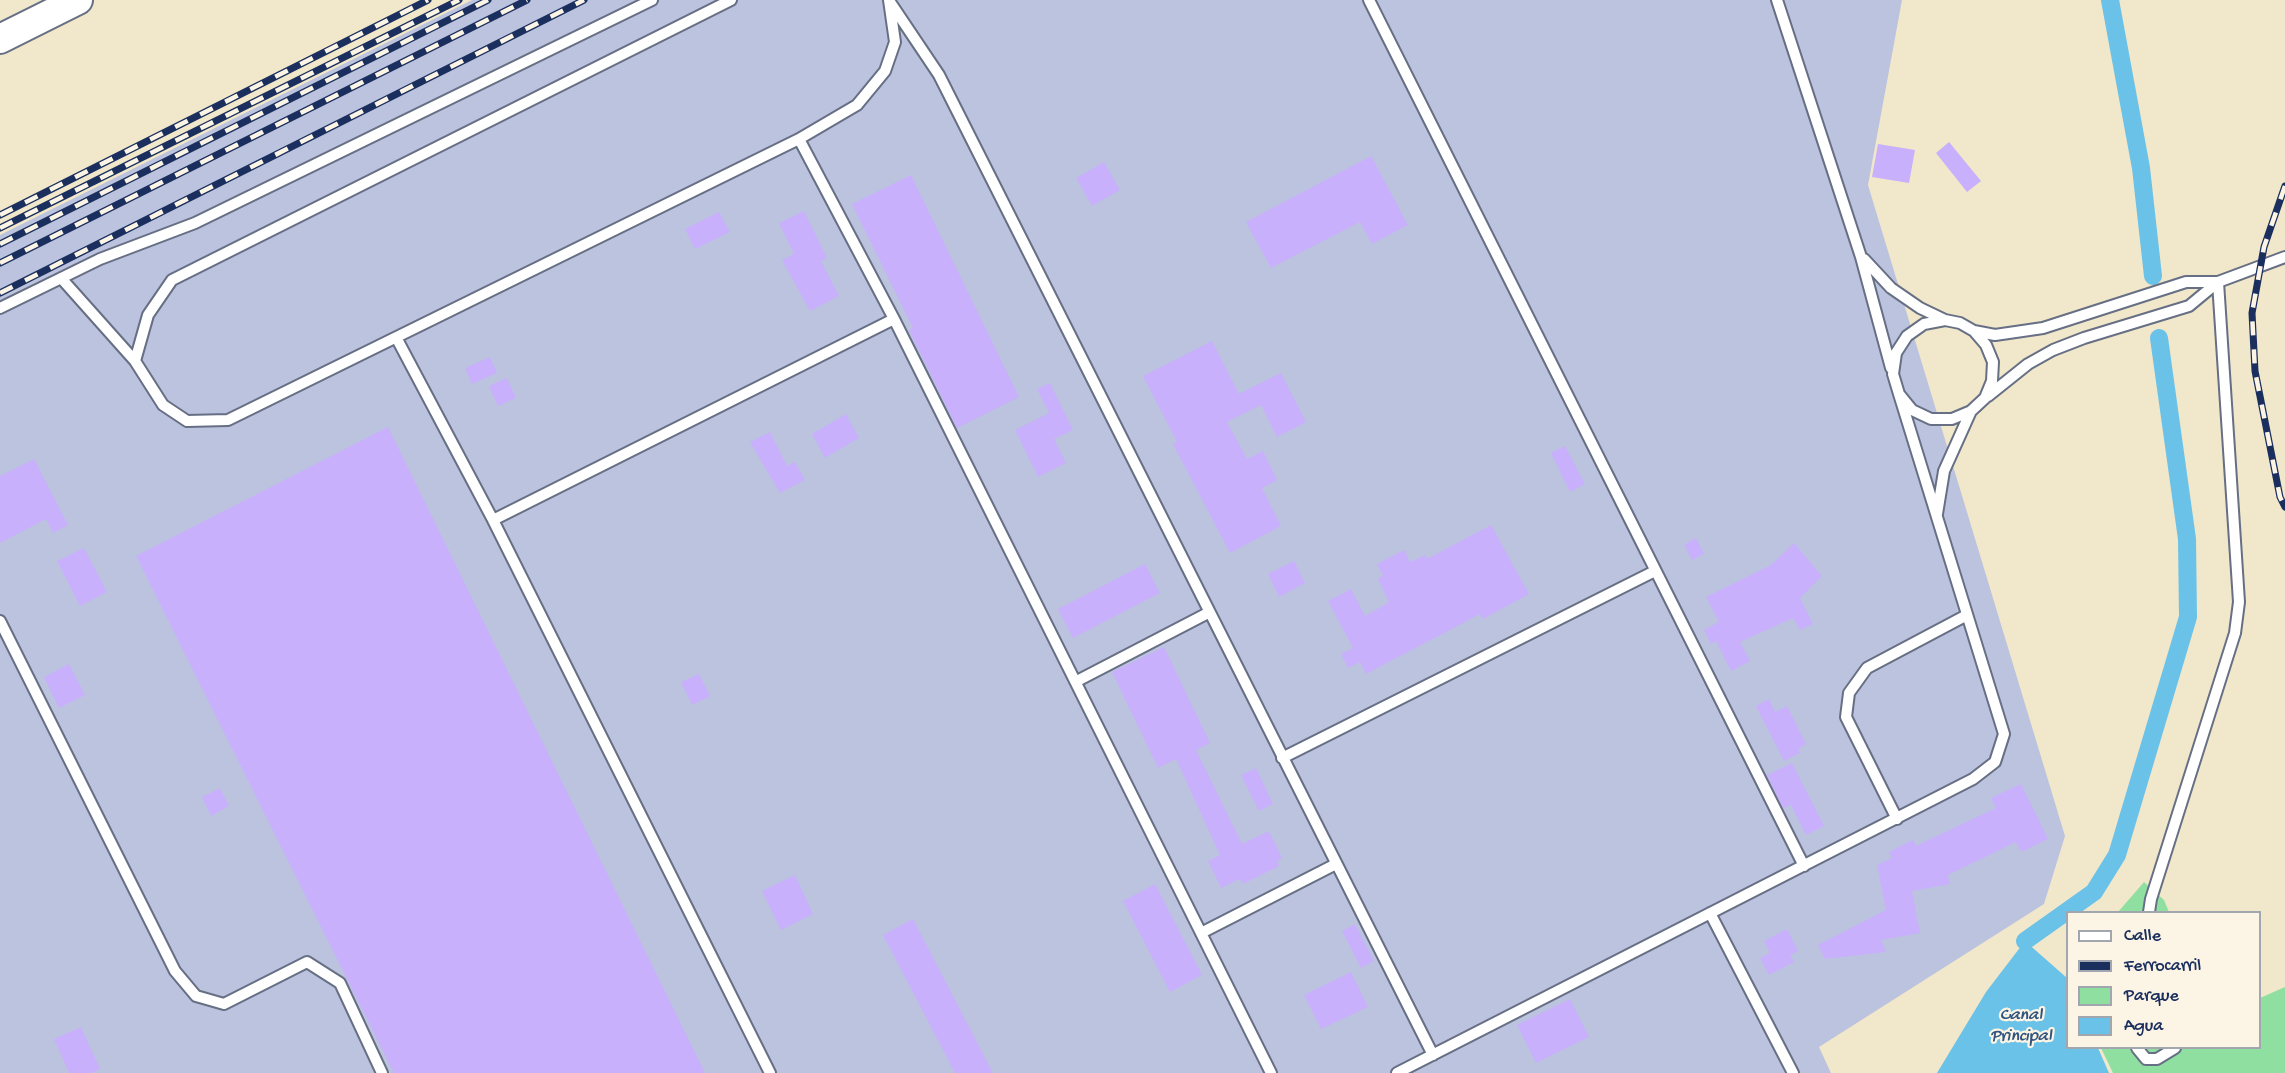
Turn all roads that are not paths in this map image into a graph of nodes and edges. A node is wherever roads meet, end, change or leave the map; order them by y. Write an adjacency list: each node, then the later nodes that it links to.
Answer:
1 (78, 0): 7 (main road)
2 (652, 0): 11 (lane)
3 (731, 0): 18 (lane)
4 (889, 0): 8 (lane); 26 (lane)
5 (1369, 0): 25 (lane)
6 (1777, 0): 9 (lane)
7 (0, 39)
8 (799, 139): 14 (lane); 17 (lane)
9 (1861, 257): 15 (lane); 19 (lane)
10 (2285, 257): 12 (lane)
11 (61, 278): 13 (lane); 18 (lane)
12 (2218, 282): 16 (lane); 21 (lane); 34 (lane)
13 (0, 308)
14 (894, 319): 24 (lane); 29 (lane)
15 (1945, 320): 16 (lane); 19 (lane)
16 (1974, 331): 21 (lane)
17 (397, 339): 18 (lane); 24 (lane)
18 (135, 361)
19 (1893, 374): 20 (lane)
20 (1899, 394): 22 (lane); 23 (lane)
21 (1985, 398): 22 (lane)
22 (1971, 411): 23 (lane)
23 (1936, 517): 27 (lane)
24 (494, 520): 43 (lane)
25 (1655, 571): 30 (lane); 33 (lane)
26 (1208, 614): 29 (lane); 30 (lane)
27 (1967, 615): 31 (lane); 31 (lane)
28 (0, 621): 42 (lane)
29 (1077, 681): 38 (lane)
30 (1282, 758): 32 (lane)
31 (1897, 819): 33 (lane)
32 (1336, 864): 38 (lane); 41 (lane)
33 (1804, 866): 37 (lane)
34 (2151, 898): 35 (lane); 36 (lane)
35 (2141, 911)
36 (2149, 911)
37 (1710, 914): 41 (lane); 46 (lane)
38 (1203, 932): 44 (lane)
39 (2138, 1049): 40 (lane)
40 (2172, 1049)
41 (1433, 1055): 45 (lane)
42 (382, 1073)
43 (770, 1073)
44 (1271, 1073)
45 (1397, 1073)
46 (1793, 1073)

